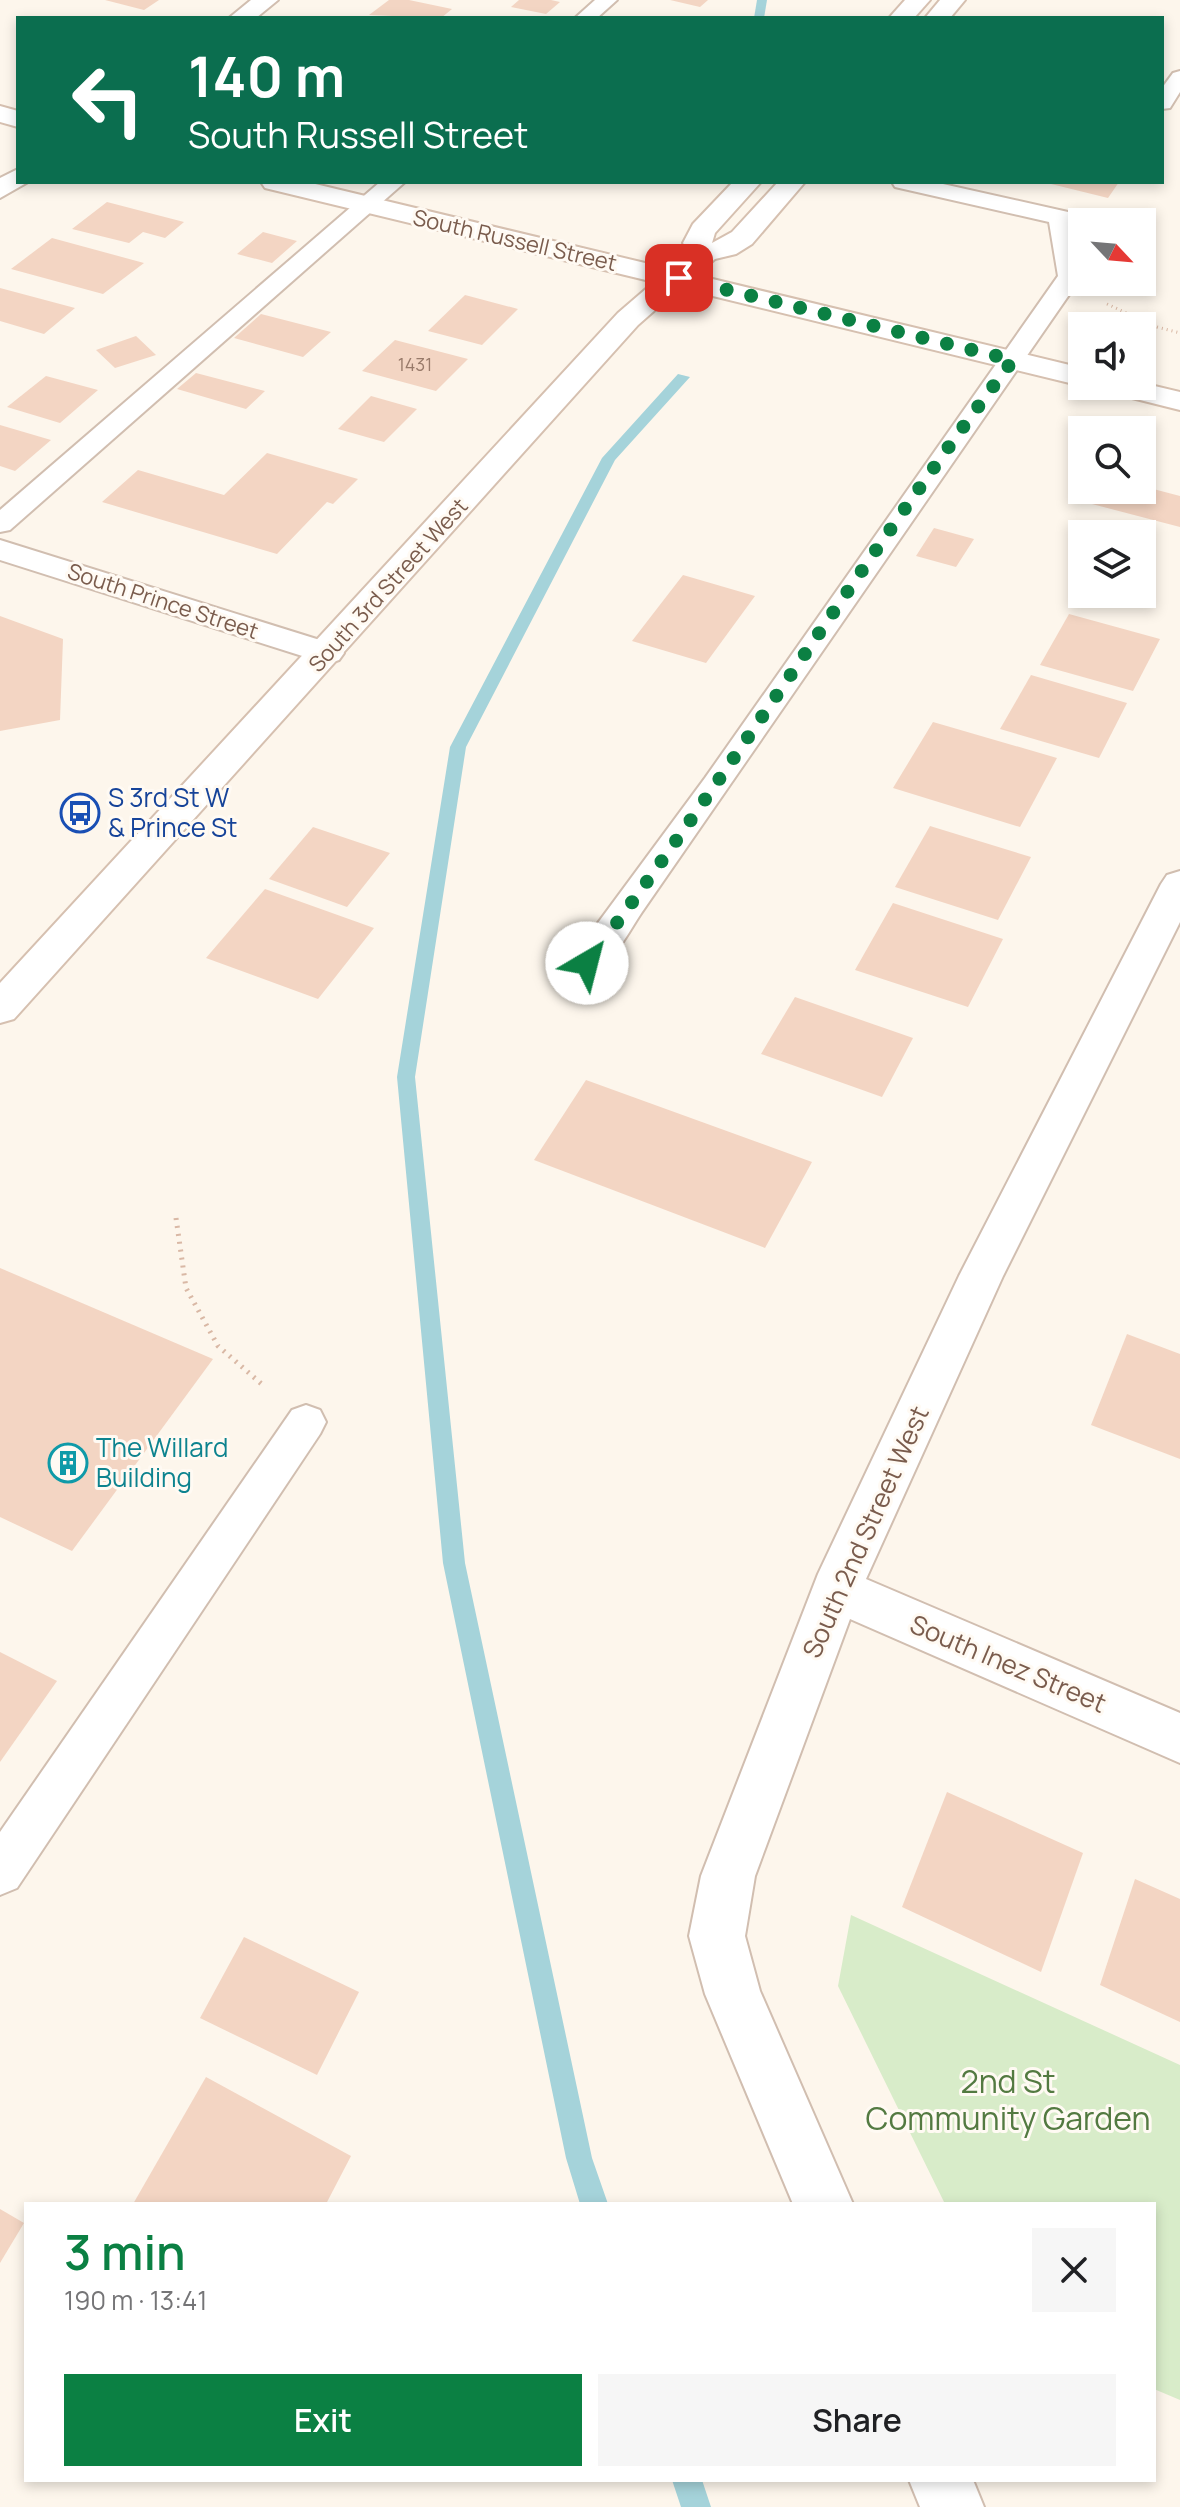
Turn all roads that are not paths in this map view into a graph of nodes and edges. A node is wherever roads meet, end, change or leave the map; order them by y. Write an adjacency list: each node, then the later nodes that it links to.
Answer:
1 (266, 0): 5 (main road)
2 (607, 0): 6 (lane)
3 (918, 0): 7 (main road)
4 (953, 0): 8 (main road)
5 (244, 16)
6 (587, 16)
7 (903, 16)
8 (939, 16)
9 (1180, 77): 10 (lane)
10 (1164, 100)
11 (282, 184): 16 (main road, South Russell Street)
12 (392, 184): 16 (lane)
13 (746, 184): 17 (main road)
14 (790, 184): 17 (main road, South 3rd Street West)
15 (912, 184): 19 (lane)
16 (367, 205): 18 (main road, South Russell Street); 23 (lane)
17 (705, 253): 18 (main road, South 3rd Street West)
18 (679, 278): 19 (main road, South Russell Street); 25 (main road, South 3rd Street West)
19 (1013, 360): 20 (main road, South Russell Street); 27 (lane)
20 (1068, 374)
21 (1156, 395): 22 (main road)
22 (1180, 401)
23 (0, 524)
24 (0, 550): 25 (main road, South Prince Street)
25 (327, 653): 28 (main road, South 3rd Street West)
26 (1180, 884): 30 (main road, South 2nd Street West)
27 (587, 963)
28 (0, 1009)
29 (306, 1422): 32 (lane)
30 (836, 1590): 31 (main road, South Inez Street); 33 (main road, South 2nd Street West)
31 (1180, 1738)
32 (0, 1872)
33 (822, 2202)
34 (942, 2482): 35 (main road)
35 (952, 2507)

